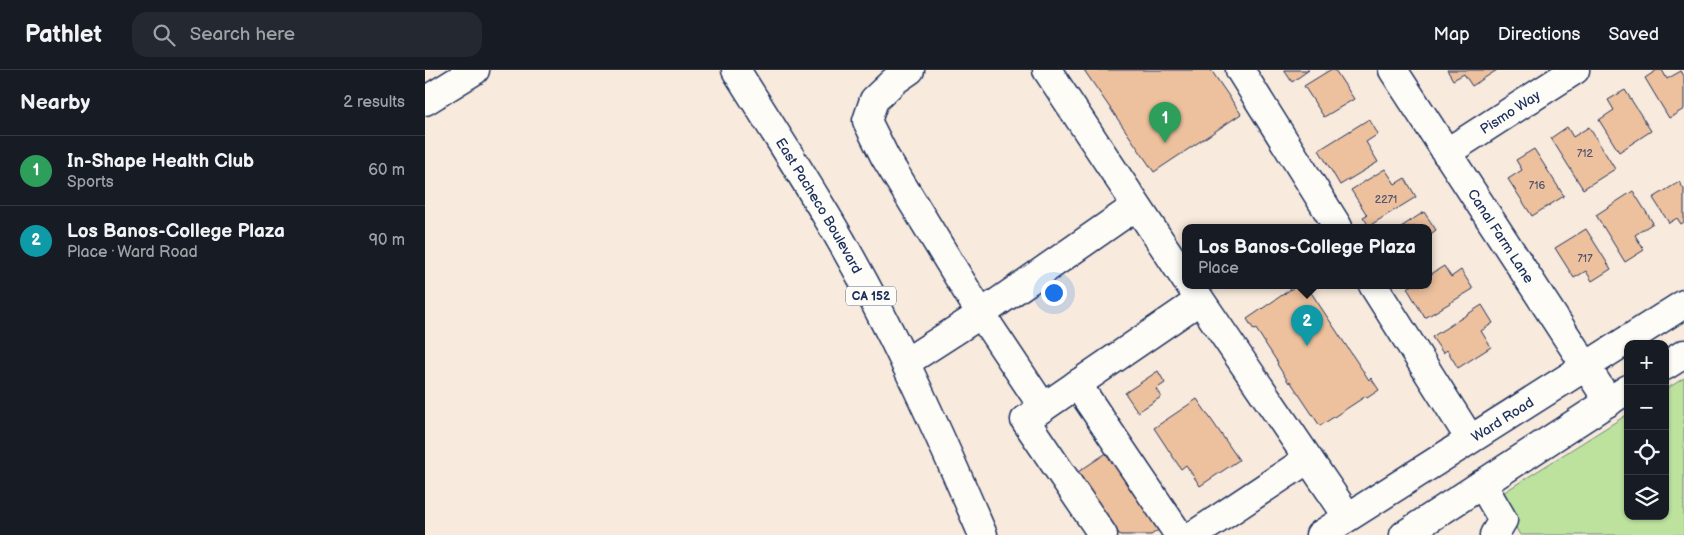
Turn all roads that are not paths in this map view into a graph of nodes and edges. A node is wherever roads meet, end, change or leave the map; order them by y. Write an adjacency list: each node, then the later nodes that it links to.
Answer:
1 (475, 70): 8 (main road)
2 (736, 70): 19 (main road, East Pacheco Boulevard / CA 152)
3 (910, 70): 17 (main road)
4 (1047, 70): 10 (main road)
5 (1240, 70): 11 (main road)
6 (1393, 70): 9 (main road, Canal Farm Lane)
7 (1575, 70): 9 (main road, Pismo Way)
8 (425, 101)
9 (1446, 153): 21 (main road, Canal Farm Lane)
10 (1136, 206): 12 (main road); 17 (main road)
11 (1336, 224)
12 (1182, 273)
13 (1191, 289): 22 (main road)
14 (1193, 289): 26 (main road)
15 (1376, 289): 25 (main road)
16 (1684, 304): 21 (main road, Ward Road)
17 (981, 314): 19 (main road); 24 (main road)
18 (1684, 354): 20 (main road)
19 (905, 363): 29 (main road, East Pacheco Boulevard / CA 152)
20 (1669, 363)
21 (1585, 366): 23 (main road, Canal Farm Lane); 25 (main road, Ward Road)
22 (1077, 384): 24 (main road); 31 (main road)
23 (1618, 396): 27 (main road)
24 (1043, 407): 30 (main road)
25 (1470, 440): 28 (main road, Ward Road)
26 (1308, 459): 28 (main road); 32 (main road)
27 (1482, 484): 34 (main road); 35 (main road)
28 (1348, 517): 33 (main road, Ward Road)
29 (983, 535)
30 (1103, 535)
31 (1179, 535)
32 (1194, 535)
33 (1320, 535)
34 (1404, 535)
35 (1494, 535)

